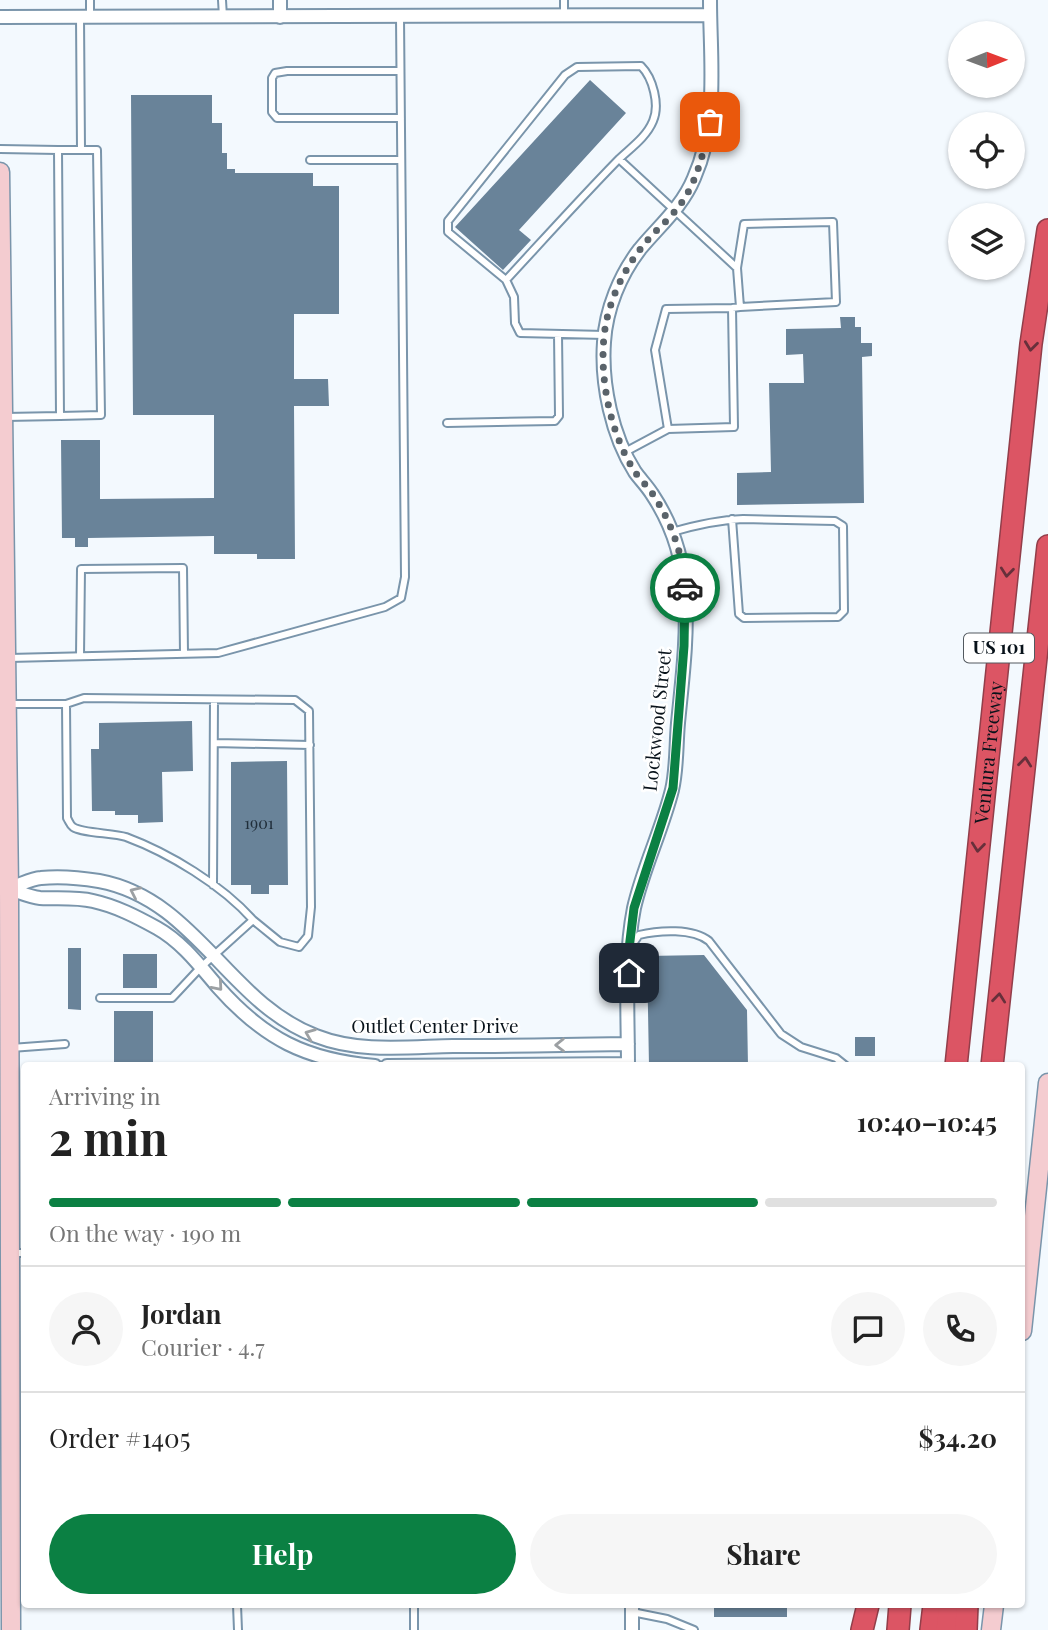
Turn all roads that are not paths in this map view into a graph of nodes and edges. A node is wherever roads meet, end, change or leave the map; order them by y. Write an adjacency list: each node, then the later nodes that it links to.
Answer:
1 (90, 0): 9 (lane)
2 (222, 0): 10 (lane)
3 (280, 0): 11 (street)
4 (564, 0): 7 (lane)
5 (710, 0): 6 (street, Lockwood Street)
6 (710, 15): 7 (street); 22 (street, Lockwood Street)
7 (564, 16): 12 (street)
8 (0, 17): 9 (street)
9 (85, 17): 10 (street); 17 (lane)
10 (223, 17): 11 (street)
11 (280, 17): 12 (street)
12 (400, 17): 13 (lane)
13 (400, 71): 14 (lane); 14 (lane)
14 (401, 118): 20 (lane)
15 (0, 149): 16 (lane)
16 (58, 150): 17 (lane); 30 (lane)
17 (82, 150): 30 (lane)
18 (619, 159): 22 (lane); 25 (lane); 25 (lane)
19 (310, 160): 20 (lane)
20 (401, 160): 38 (lane)
21 (0, 172): 31 (main road)
22 (676, 210): 24 (lane); 29 (street, Lockwood Street)
23 (1048, 230): 61 (highway, Ventura Freeway / US 101, one-way to 61)
24 (737, 268): 27 (lane); 27 (lane)
25 (506, 280): 28 (lane)
26 (732, 307): 27 (lane); 33 (lane); 33 (lane)
27 (740, 307)
28 (558, 334): 29 (lane); 32 (lane)
29 (605, 335): 34 (street, Lockwood Street)
30 (60, 416): 31 (lane)
31 (3, 417): 40 (main road)
32 (447, 423)
33 (668, 429): 34 (lane)
34 (625, 452): 36 (street, Lockwood Street)
35 (732, 519): 35 (lane); 36 (lane)
36 (672, 532): 49 (street, Lockwood Street)
37 (1048, 546): 62 (highway, Ventura Freeway / US 101, one-way to 37)
38 (184, 654): 39 (lane); 39 (lane)
39 (80, 656): 40 (lane)
40 (6, 658): 42 (main road)
41 (214, 700): 43 (lane); 44 (lane); 45 (lane)
42 (7, 704): 43 (lane); 47 (main road)
43 (66, 704): 46 (lane)
44 (214, 743): 45 (lane); 46 (lane)
45 (310, 744): 48 (lane)
46 (213, 885): 48 (lane)
47 (4, 889): 50 (street, Outlet Center Drive, one-way to 47); 51 (street, Outlet Center Drive); 56 (main road)
48 (253, 920): 50 (lane)
49 (629, 949): 53 (street, Lockwood Street); 60 (lane)
50 (214, 957): 51 (lane); 55 (street, Outlet Center Drive, one-way to 50)
51 (201, 967): 52 (lane); 57 (street, Outlet Center Drive, one-way to 57)
52 (100, 998)
53 (628, 1044): 55 (street, Outlet Center Drive, one-way to 55); 59 (street, Lockwood Street)
54 (65, 1045): 56 (lane)
55 (346, 1046): 58 (lane)
56 (9, 1048): 64 (main road)
57 (339, 1062)
58 (345, 1062)
59 (628, 1062)
60 (840, 1062)
61 (956, 1062)
62 (992, 1062)
63 (1048, 1083): 65 (main road)
64 (17, 1253): 76 (main road)
65 (1025, 1309)
66 (237, 1608): 77 (lane)
67 (414, 1608): 78 (lane)
68 (632, 1608): 75 (lane); 79 (street)
69 (866, 1608): 81 (highway)
70 (900, 1608): 82 (highway)
71 (934, 1608): 83 (highway)
72 (950, 1608): 84 (highway)
73 (967, 1608): 85 (highway)
74 (994, 1608): 86 (main road)
75 (685, 1628): 80 (lane)
76 (11, 1630)
77 (237, 1630)
78 (414, 1630)
79 (632, 1630)
80 (694, 1630)
81 (862, 1630)
82 (898, 1630)
83 (931, 1630)
84 (947, 1630)
85 (966, 1630)
86 (991, 1630)

